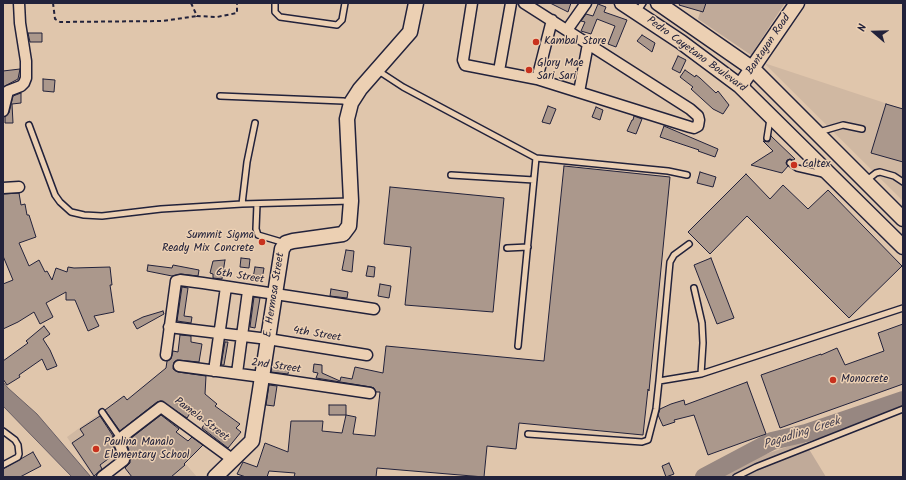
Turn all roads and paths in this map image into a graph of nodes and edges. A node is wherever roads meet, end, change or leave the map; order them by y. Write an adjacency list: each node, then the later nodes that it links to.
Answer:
1 (19, 3): 28 (street)
2 (53, 3): 16 (path)
3 (191, 3): 16 (path)
4 (237, 3): 16 (path)
5 (274, 3): 6 (lane)
6 (345, 3)
7 (416, 3): 21 (main road, E. Hermosa Street)
8 (472, 3): 22 (street)
9 (511, 3): 22 (street)
10 (524, 3): 17 (street)
11 (586, 3): 18 (street)
12 (622, 3): 15 (main road, Pedro Cayetano Boulevard)
13 (658, 3): 20 (main road, Pedro Cayetano Boulevard)
14 (797, 3): 20 (main road, Bantayan Road)
15 (640, 8): 24 (main road, Pedro Cayetano Boulevard)
16 (197, 16)
17 (552, 20): 18 (street); 23 (street)
18 (567, 30): 19 (street)
19 (588, 44): 25 (street); 25 (street)
20 (753, 69): 24 (main road, Bantayan Road); 33 (main road, Pedro Cayetano Boulevard)
21 (377, 70): 27 (main road, E. Hermosa Street); 35 (lane)
22 (499, 71): 23 (street)
23 (537, 79): 25 (street)
24 (740, 86): 29 (main road, Pedro Cayetano Boulevard)
25 (579, 92)
26 (220, 96): 27 (lane)
27 (351, 103): 45 (main road, E. Hermosa Street)
28 (3, 111)
29 (771, 116): 34 (lane); 39 (main road, Pedro Cayetano Boulevard)
30 (255, 122): 46 (lane)
31 (28, 125): 46 (lane)
32 (862, 129): 33 (lane)
33 (817, 133): 41 (main road, Pedro Cayetano Boulevard)
34 (767, 138)
35 (536, 158): 38 (lane); 40 (lane)
36 (790, 163): 39 (lane)
37 (451, 175): 40 (lane)
38 (687, 175)
39 (832, 176): 52 (main road, Pedro Cayetano Boulevard)
40 (534, 180): 51 (lane)
41 (866, 182): 42 (lane); 48 (main road, Pedro Cayetano Boulevard)
42 (903, 182)
43 (19, 187): 44 (street)
44 (3, 188)
45 (351, 201): 47 (lane); 49 (main road, E. Hermosa Street)
46 (242, 204): 47 (lane)
47 (258, 204): 49 (lane)
48 (903, 219)
49 (286, 243): 57 (main road, E. Hermosa Street)
50 (688, 244): 72 (lane)
51 (528, 247): 53 (lane); 64 (lane)
52 (903, 247)
53 (507, 248)
54 (226, 287): 56 (street, 6th Street); 60 (street, 6th Street); 61 (street)
55 (694, 288): 70 (lane)
56 (248, 291): 57 (street, 6th Street); 62 (street)
57 (275, 295): 59 (street, 6th Street); 63 (main road, E. Hermosa Street)
58 (903, 308): 70 (lane)
59 (374, 309)
60 (169, 327): 61 (street, 4th Street); 65 (street, 6th Street)
61 (219, 333): 62 (street, 4th Street); 68 (street)
62 (242, 336): 63 (street, 4th Street); 69 (street)
63 (268, 339): 66 (street, 4th Street); 71 (main road, E. Hermosa Street)
64 (518, 346)
65 (166, 354)
66 (367, 355)
67 (178, 366): 68 (street, 2nd Street)
68 (214, 370): 69 (street, 2nd Street)
69 (237, 374): 71 (street, 2nd Street)
70 (702, 374): 72 (lane)
71 (262, 377): 73 (street, 2nd Street); 79 (main road, E. Hermosa Street)
72 (659, 381): 77 (lane)
73 (370, 393)
74 (903, 409): 83 (lane)
75 (102, 412): 78 (lane)
76 (3, 431): 80 (lane)
77 (528, 434)
78 (120, 438): 79 (street, Pamela Street); 81 (street)
79 (232, 459): 82 (main road, E. Hermosa Street)
80 (3, 465)
81 (102, 477)
82 (215, 477)
83 (736, 477)

